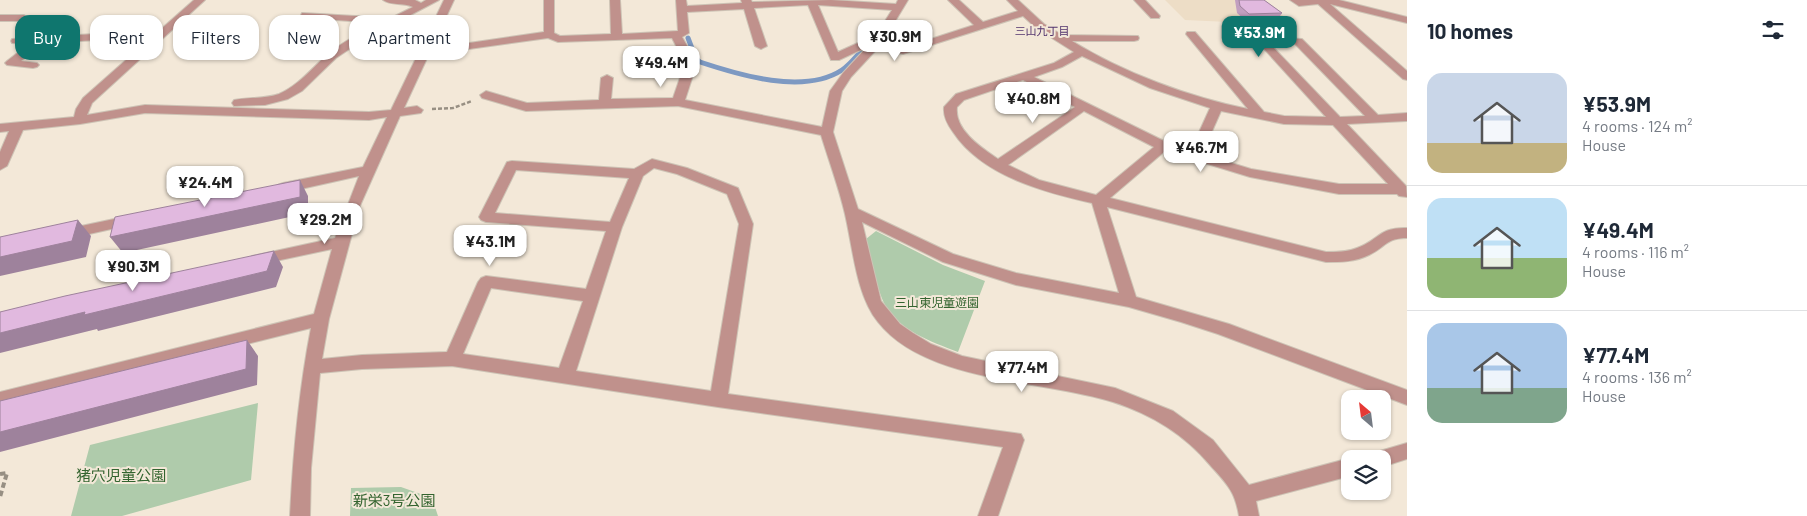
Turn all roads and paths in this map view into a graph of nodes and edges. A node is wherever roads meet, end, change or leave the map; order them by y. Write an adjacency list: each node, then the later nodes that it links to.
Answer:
1 (200, 0): 24 (street)
2 (388, 0): 16 (street)
3 (434, 0): 16 (street)
4 (449, 0): 49 (street)
5 (548, 0): 26 (street)
6 (615, 0): 27 (street)
7 (954, 0): 23 (street)
8 (1012, 0): 17 (street)
9 (1139, 0): 19 (street)
10 (1295, 0): 12 (street)
11 (811, 1): 13 (street); 15 (street); 31 (street)
12 (1320, 1): 22 (street); 40 (street)
13 (747, 3): 14 (street); 34 (street)
14 (682, 4): 28 (street)
15 (900, 4): 31 (street)
16 (421, 7): 18 (street)
17 (1026, 12): 23 (street); 29 (street)
18 (405, 15)
19 (1155, 16)
20 (0, 18): 21 (street)
21 (15, 18)
22 (1407, 20)
23 (981, 26): 31 (street)
24 (163, 33)
25 (1191, 34): 50 (street)
26 (549, 35): 27 (street); 33 (street)
27 (617, 36): 28 (street)
28 (676, 36): 43 (street)
29 (1059, 38): 30 (street); 35 (street)
30 (1134, 38)
31 (876, 44): 57 (street)
32 (349, 45): 47 (street)
33 (469, 46)
34 (761, 46)
35 (1082, 52): 39 (street); 46 (street)
36 (15, 60): 38 (street)
37 (133, 60): 53 (street)
38 (32, 66)
39 (1023, 76): 45 (street); 60 (street)
40 (1407, 77)
41 (607, 78): 44 (street)
42 (486, 95): 44 (street); 48 (path)
43 (678, 102): 44 (street); 57 (street)
44 (605, 103)
45 (1084, 106): 58 (street); 60 (street)
46 (1217, 106): 50 (street); 59 (street)
47 (164, 110): 49 (street); 53 (street)
48 (416, 110): 49 (street)
49 (397, 111): 62 (street)
50 (1260, 115): 54 (street)
51 (1407, 117): 52 (street)
52 (1375, 118): 54 (street); 54 (street)
53 (80, 120): 55 (street)
54 (1335, 121): 65 (street)
55 (18, 126): 56 (street); 61 (street)
56 (0, 128)
57 (827, 132): 67 (street)
58 (1163, 146): 59 (street); 66 (street)
59 (1195, 156): 65 (street)
60 (998, 165): 66 (street)
61 (0, 166)
62 (368, 170): 64 (street); 72 (street)
63 (637, 174): 69 (street); 69 (street); 82 (street)
64 (270, 191)
65 (1404, 192)
66 (1098, 201): 70 (street); 75 (street)
67 (852, 212): 75 (street); 87 (street)
68 (144, 218): 71 (street)
69 (615, 227): 74 (street)
70 (1407, 233)
71 (58, 236)
72 (341, 242): 73 (street); 76 (street)
73 (241, 264)
74 (593, 296): 77 (street); 79 (street)
75 (1129, 302): 80 (street)
76 (321, 319): 78 (street); 81 (street)
77 (452, 359): 78 (street); 79 (street)
78 (312, 367): 89 (street)
79 (565, 377): 82 (street)
80 (1407, 398)
81 (0, 399)
82 (718, 400): 90 (street)
83 (1407, 451): 84 (street)
84 (1391, 456)
85 (1341, 469): 87 (street)
86 (0, 474): 88 (path)
87 (1245, 495): 91 (street)
88 (0, 498)
89 (300, 516)
90 (988, 516)
91 (1249, 516)

